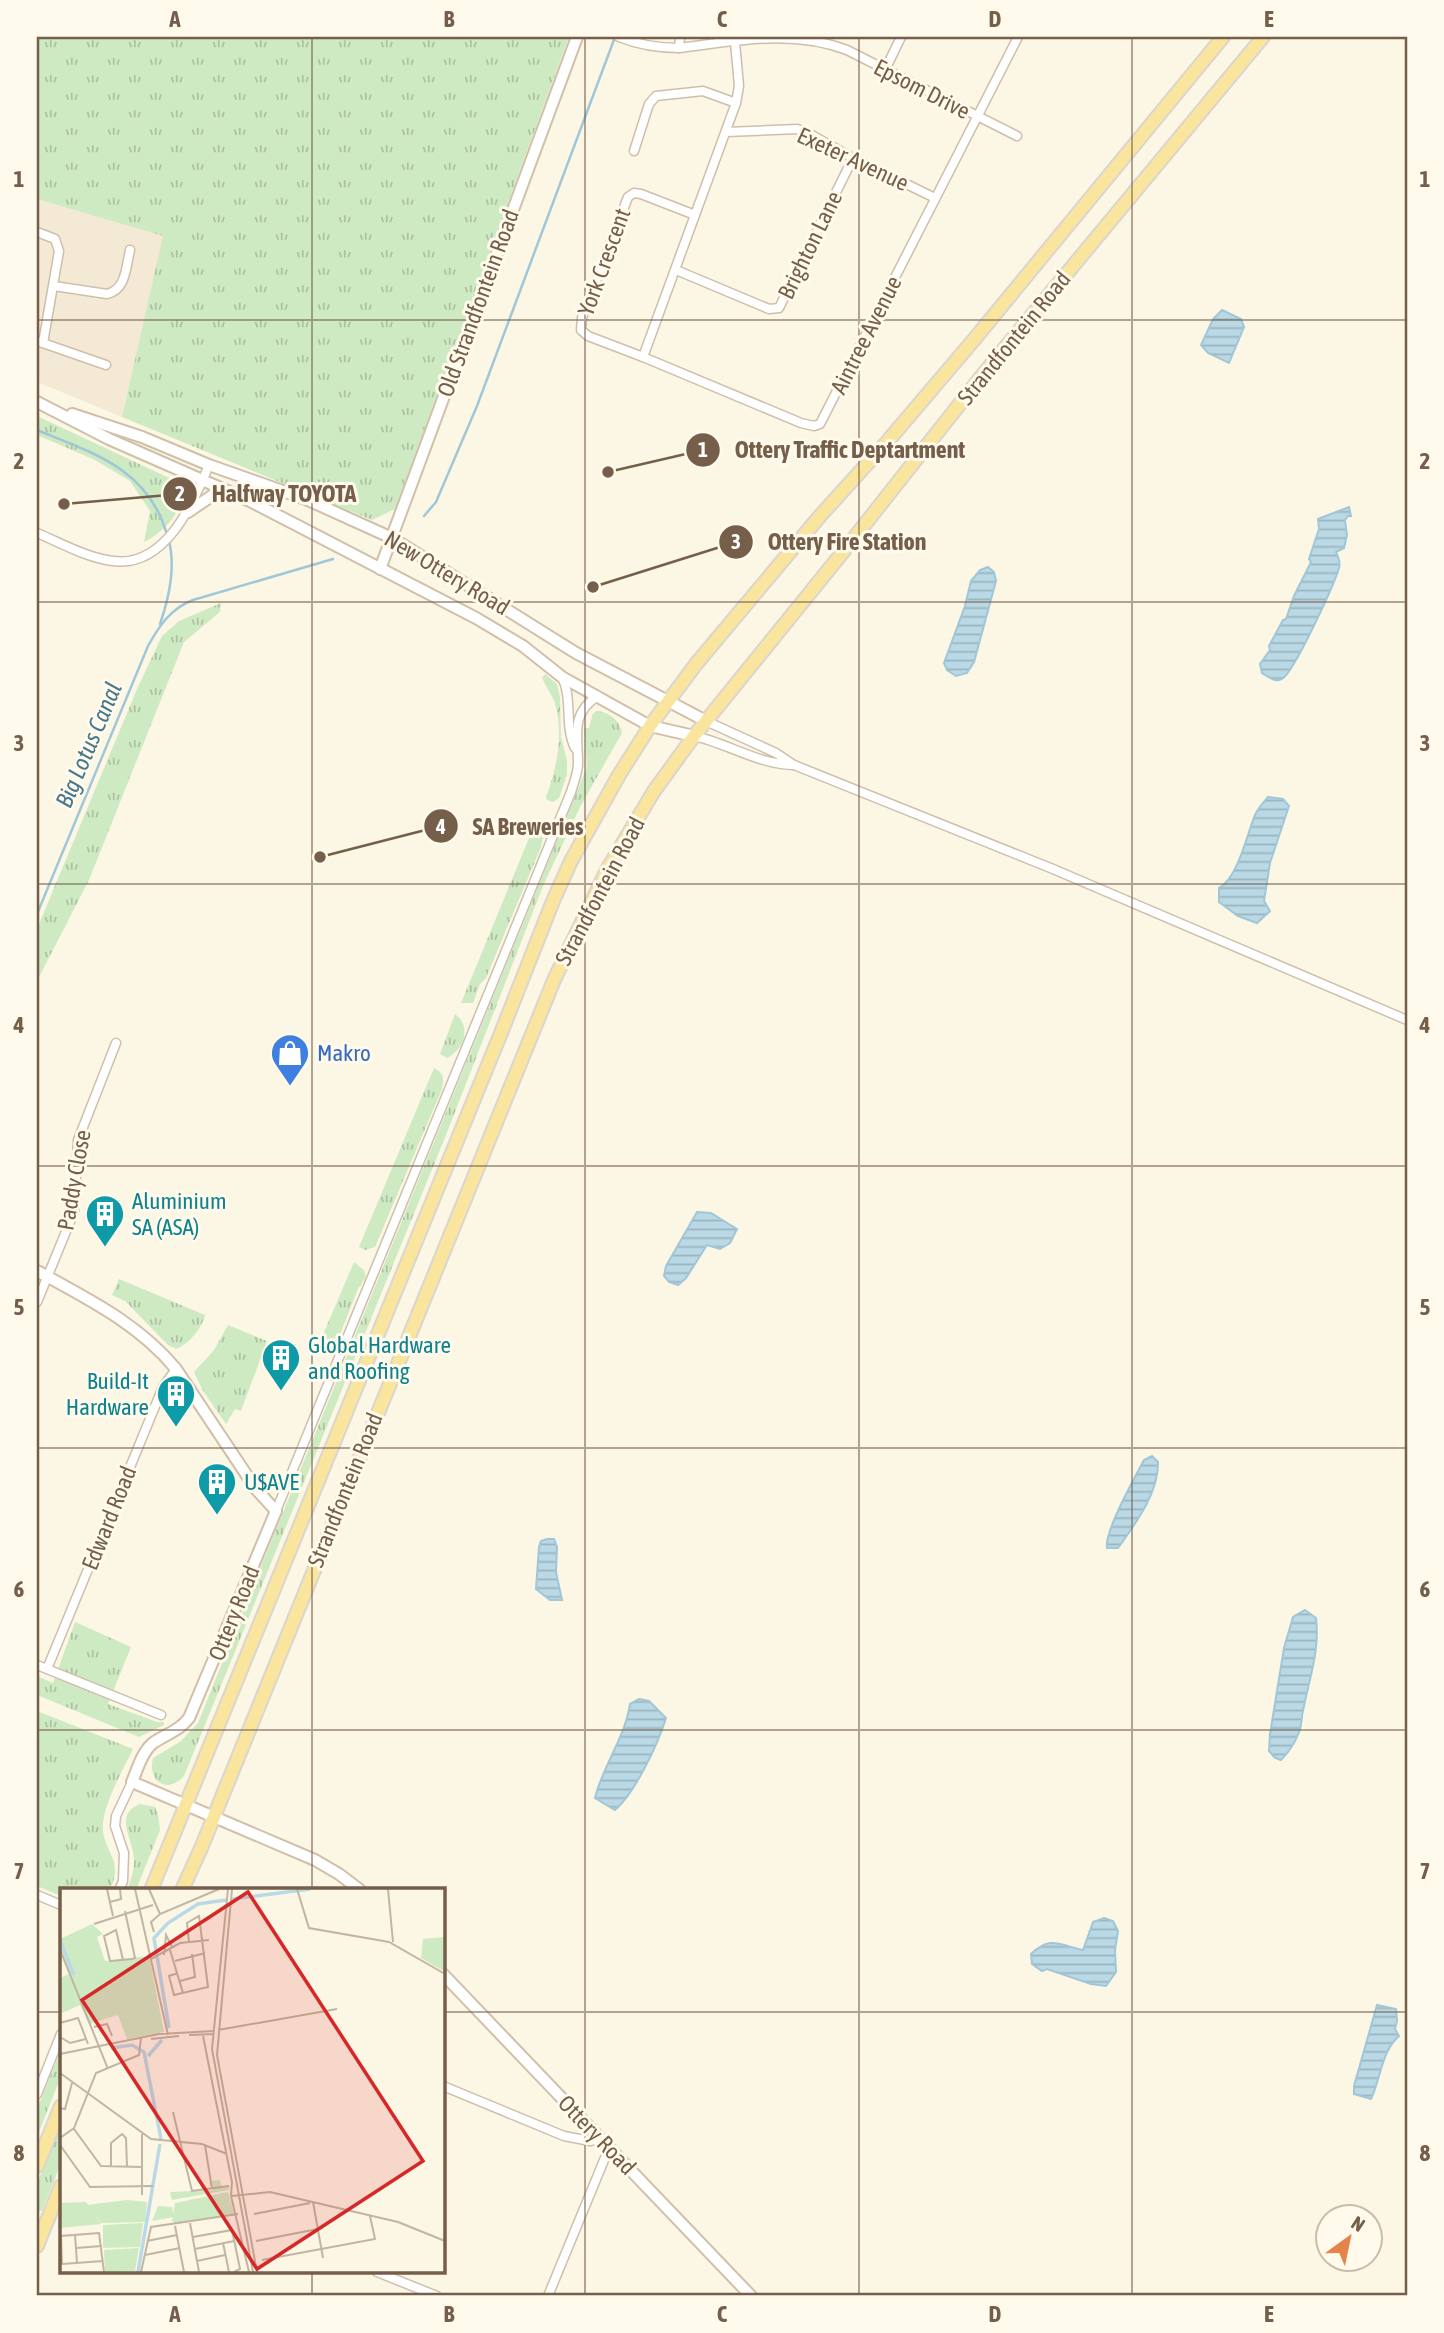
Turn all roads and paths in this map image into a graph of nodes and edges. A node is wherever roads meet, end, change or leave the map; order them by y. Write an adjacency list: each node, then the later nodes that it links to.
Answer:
1 (577, 37): 34 (street, Old Strandfontein Road)
2 (619, 37): 10 (street, Epsom Drive)
3 (680, 37): 10 (street)
4 (901, 37): 11 (street)
5 (1018, 37): 13 (street, Aintree Avenue)
6 (1223, 37): 38 (main road, Strandfontein Road)
7 (1263, 37): 39 (main road, Strandfontein Road)
8 (761, 38): 9 (street, Epsom Drive); 11 (street, Epsom Drive)
9 (735, 41): 10 (street, Epsom Drive); 12 (street)
10 (679, 48)
11 (885, 69): 13 (street, Epsom Drive)
12 (736, 103): 14 (street); 16 (street)
13 (977, 117): 15 (street, Epsom Drive); 18 (street, Aintree Avenue)
14 (726, 132): 17 (street, Exeter Avenue); 19 (street)
15 (1017, 136)
16 (634, 151)
17 (853, 158): 18 (street, Exeter Avenue); 22 (street, Brighton Lane)
18 (935, 198): 25 (street, Aintree Avenue)
19 (695, 215): 22 (street); 25 (street, York Crescent)
20 (37, 232): 23 (street)
21 (130, 250): 23 (street)
22 (676, 270): 25 (street)
23 (54, 286): 24 (street)
24 (40, 342): 26 (street)
25 (643, 357)
26 (106, 365)
27 (37, 402): 28 (street, New Ottery Road)
28 (57, 410): 29 (street, New Ottery Road); 30 (street, New Ottery Road)
29 (209, 465): 30 (street); 34 (street, New Ottery Road)
30 (203, 480): 31 (street, New Ottery Road); 32 (street)
31 (230, 492): 32 (street); 35 (street, New Ottery Road)
32 (188, 512): 33 (street)
33 (37, 533)
34 (392, 538): 35 (street, Old Strandfontein Road); 38 (street, New Ottery Road)
35 (380, 569): 36 (street, New Ottery Road)
36 (562, 677): 37 (street, New Ottery Road); 42 (street)
37 (598, 696): 40 (street, New Ottery Road); 42 (street)
38 (668, 702): 39 (street, New Ottery Road); 40 (main road, Strandfontein Road)
39 (706, 721): 41 (main road, Strandfontein Road); 43 (street)
40 (650, 726): 41 (street, New Ottery Road); 55 (main road, Strandfontein Road)
41 (694, 736): 43 (street); 56 (main road, Strandfontein Road)
42 (577, 751): 50 (street)
43 (794, 765): 44 (street)
44 (1407, 1020)
45 (116, 1043): 47 (street, Paddy Close)
46 (37, 1271): 47 (street)
47 (48, 1277): 48 (street, Paddy Close); 49 (street)
48 (37, 1302)
49 (176, 1369): 50 (street); 52 (street, Edward Road)
50 (276, 1511): 54 (street, Ottery Road)
51 (37, 1665): 52 (street)
52 (47, 1669): 53 (street)
53 (161, 1715)
54 (132, 1782): 55 (street); 57 (street)
55 (186, 1805): 56 (street); 58 (main road, Strandfontein Road)
56 (214, 1817): 59 (main road, Strandfontein Road); 60 (street)
57 (120, 1888)
58 (152, 1888)
59 (183, 1888)
60 (357, 1888)
61 (37, 1895): 62 (street)
62 (60, 1905)
63 (444, 1975): 68 (street, Ottery Road)
64 (60, 2036): 66 (street)
65 (444, 2086): 68 (street)
66 (37, 2094)
67 (60, 2108): 70 (main road)
68 (600, 2139): 69 (street, Ottery Road)
69 (609, 2148): 76 (street); 77 (street, Ottery Road)
70 (37, 2166)
71 (60, 2188): 72 (main road)
72 (42, 2218): 73 (main road)
73 (37, 2246)
74 (382, 2274): 75 (street)
75 (437, 2296)
76 (548, 2296)
77 (751, 2296)

